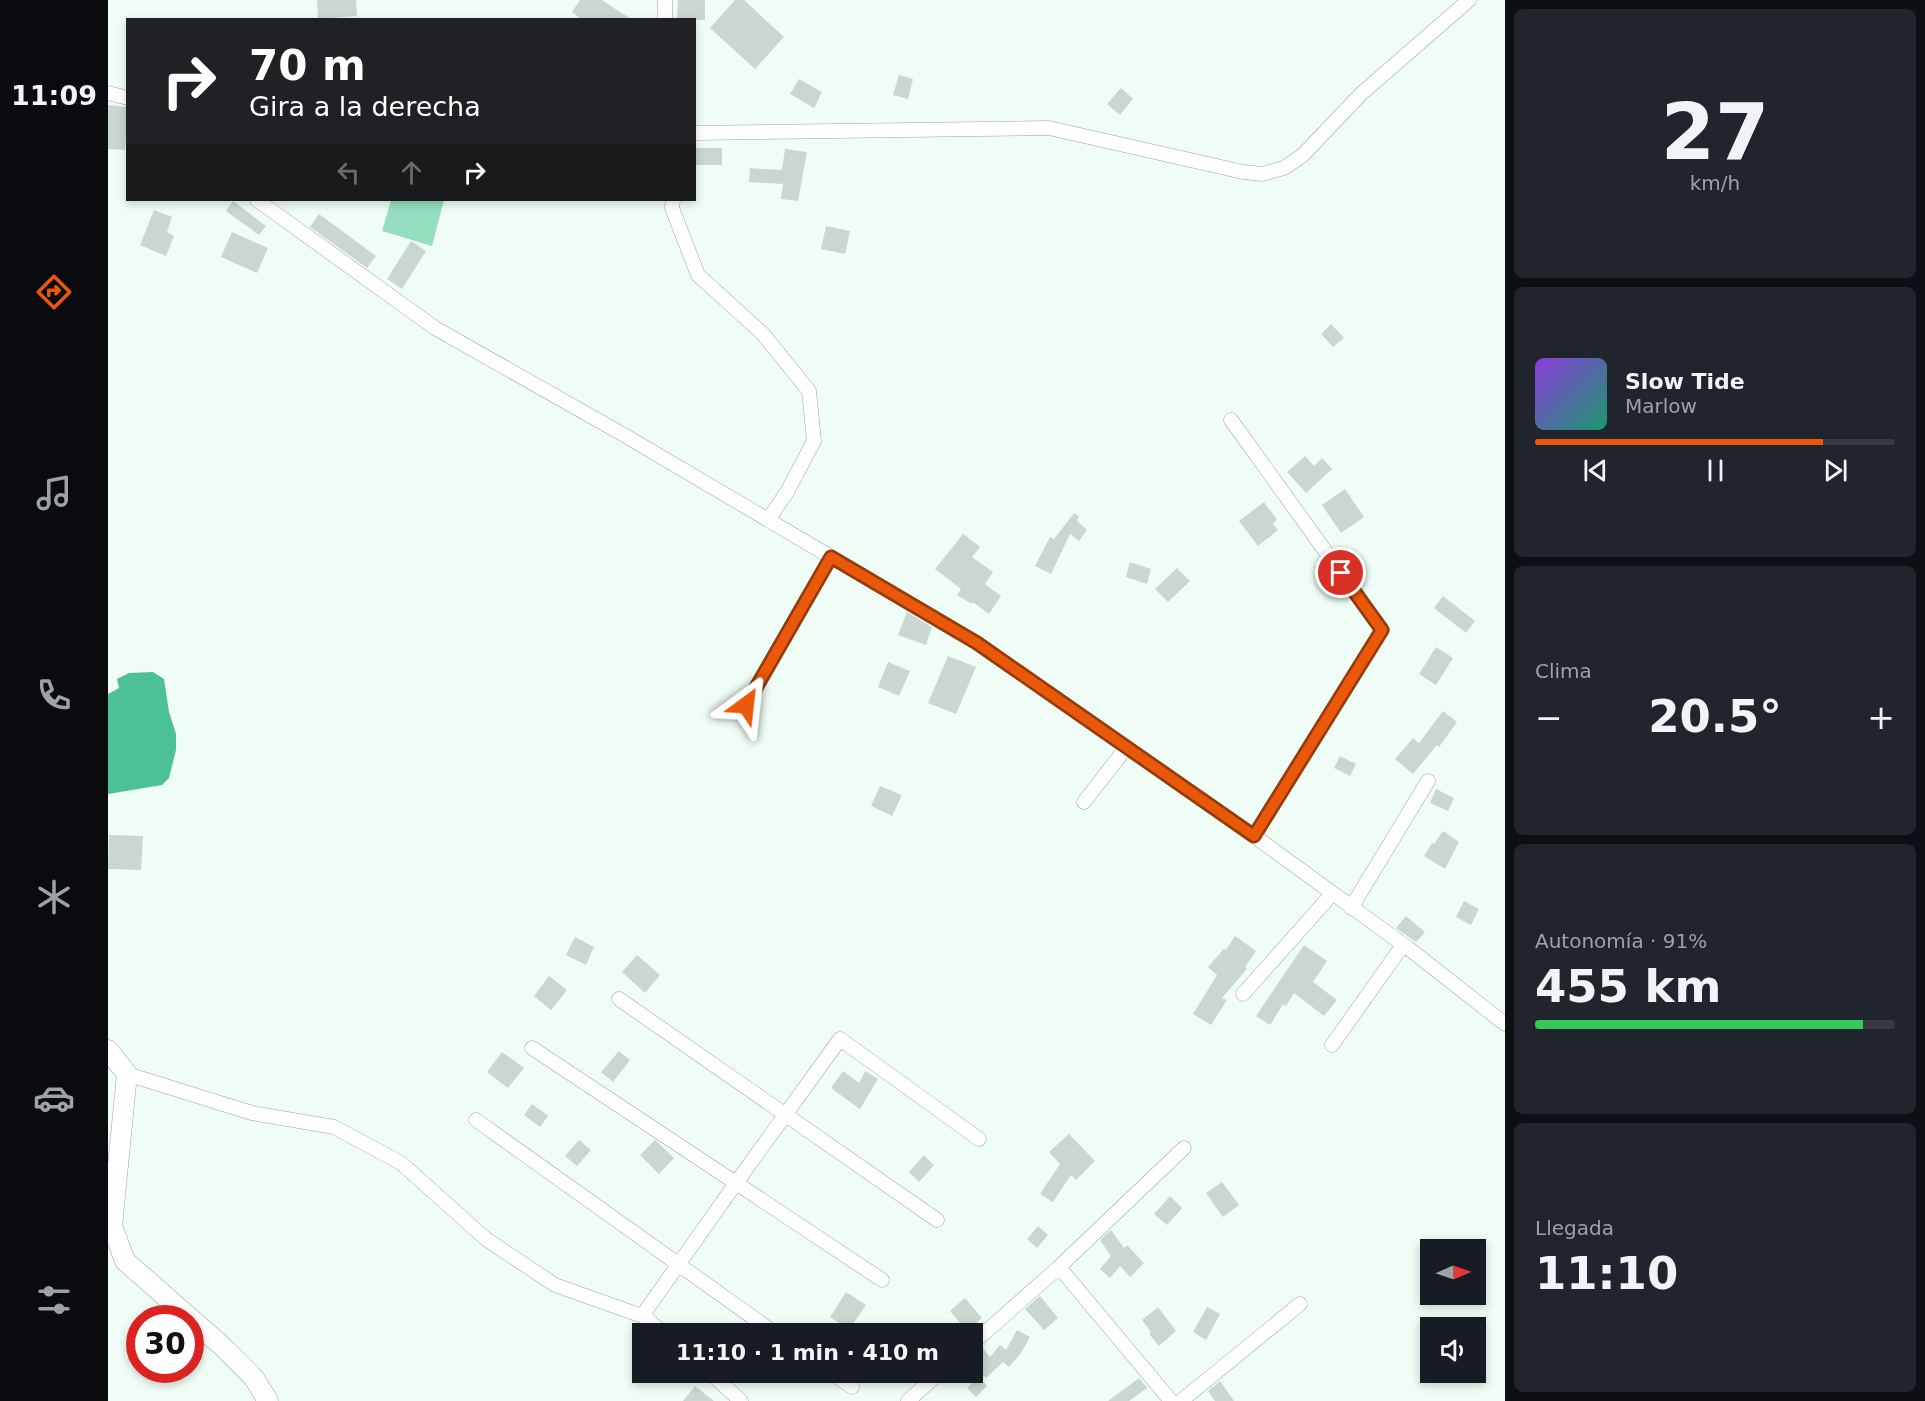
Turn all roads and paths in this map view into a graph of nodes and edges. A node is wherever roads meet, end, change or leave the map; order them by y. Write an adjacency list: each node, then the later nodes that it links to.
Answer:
1 (664, 0): 3 (street)
2 (1469, 0): 6 (street)
3 (665, 18)
4 (108, 93): 5 (street)
5 (126, 98)
6 (696, 133)
7 (258, 201): 10 (street)
8 (673, 201): 10 (street)
9 (1231, 420): 16 (street)
10 (768, 520): 11 (street)
11 (831, 557): 12 (street); 13 (street)
12 (746, 705)
13 (1125, 748): 15 (street); 16 (street)
14 (1428, 781): 18 (street)
15 (1084, 802)
16 (1254, 836): 17 (street)
17 (1332, 894): 18 (street); 20 (street)
18 (1352, 908): 19 (street)
19 (1403, 945): 22 (street); 23 (street)
20 (1243, 994)
21 (619, 999): 27 (street)
22 (1505, 1024)
23 (1332, 1045)
24 (532, 1048): 31 (street)
25 (108, 1050): 26 (street)
26 (127, 1074): 37 (street); 45 (street)
27 (785, 1115): 29 (street); 31 (street); 32 (street)
28 (476, 1120): 33 (street)
29 (979, 1138)
30 (1184, 1148): 34 (street)
31 (736, 1183): 33 (street); 35 (street)
32 (937, 1220)
33 (678, 1265): 37 (street); 39 (street)
34 (1059, 1267): 40 (street); 48 (street)
35 (882, 1280)
36 (1300, 1304): 49 (street)
37 (642, 1316): 38 (street)
38 (651, 1323)
39 (760, 1323)
40 (983, 1334)
41 (721, 1383): 46 (street)
42 (846, 1383): 44 (street)
43 (928, 1383): 47 (street)
44 (852, 1387)
45 (268, 1401)
46 (741, 1401)
47 (908, 1401)
48 (1171, 1401)
49 (1181, 1401)

